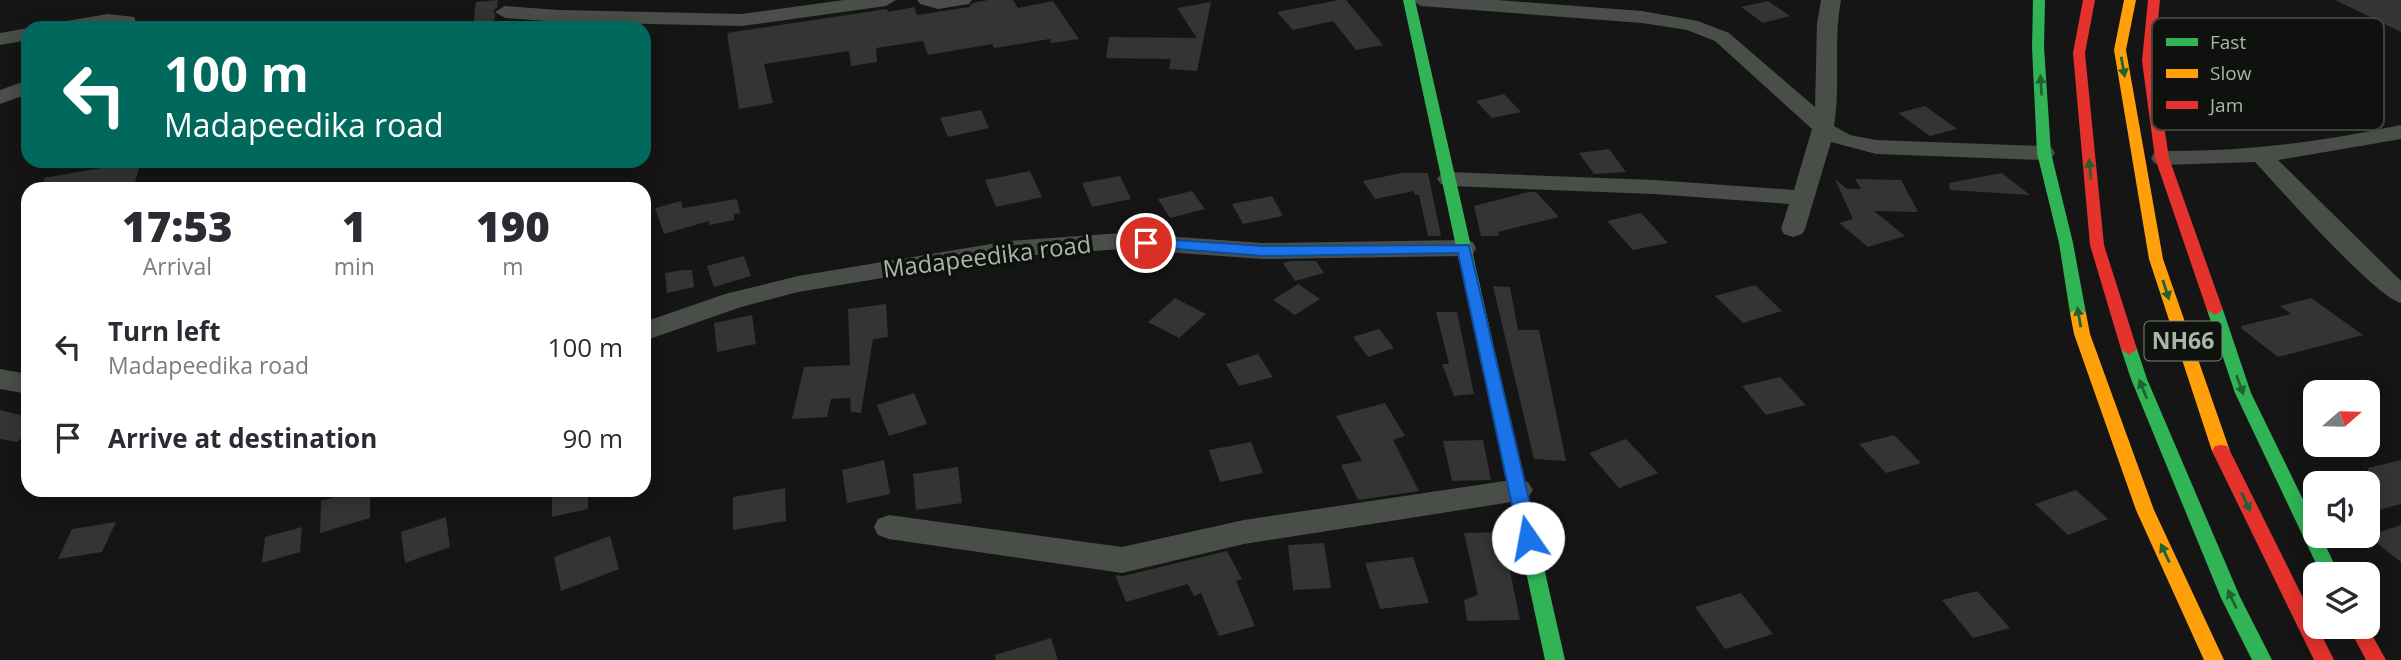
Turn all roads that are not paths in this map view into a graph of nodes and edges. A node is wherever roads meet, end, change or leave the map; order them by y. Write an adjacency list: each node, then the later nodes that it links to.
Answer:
1 (125, 0): 14 (street)
2 (886, 0): 12 (street)
3 (927, 0): 4 (street)
4 (962, 0)
5 (1409, 0): 29 (main road)
6 (1421, 0): 23 (street)
7 (1831, 0): 23 (street)
8 (2039, 0): 26 (main road, one-way to 8)
9 (2089, 0): 43 (main road, NH66, one-way to 9)
10 (2130, 0): 44 (main road, NH66, one-way to 44)
11 (2154, 0): 13 (main road)
12 (510, 6)
13 (2152, 18)
14 (108, 20): 16 (street); 17 (street)
15 (2152, 20): 21 (main road)
16 (102, 21)
17 (127, 21)
18 (21, 35): 19 (street)
19 (0, 39)
20 (21, 89): 22 (street)
21 (2152, 89)
22 (0, 98)
23 (1824, 128): 26 (street); 30 (street)
24 (2158, 130): 28 (main road)
25 (2401, 132): 27 (street)
26 (2044, 153): 42 (main road, one-way to 26)
27 (2260, 155): 28 (street); 33 (street)
28 (2162, 158): 39 (main road, one-way to 39)
29 (1449, 179): 30 (street); 32 (main road)
30 (1802, 198): 31 (street)
31 (1793, 229)
32 (1464, 248): 34 (street, Madapeedika road); 37 (main road)
33 (2401, 295)
34 (651, 330)
35 (0, 379): 36 (street)
36 (21, 383)
37 (1518, 490): 38 (street); 41 (main road)
38 (889, 527)
39 (2324, 562)
40 (2364, 639): 45 (main road)
41 (1555, 660)
42 (2214, 660)
43 (2262, 660)
44 (2324, 660)
45 (2376, 660)

